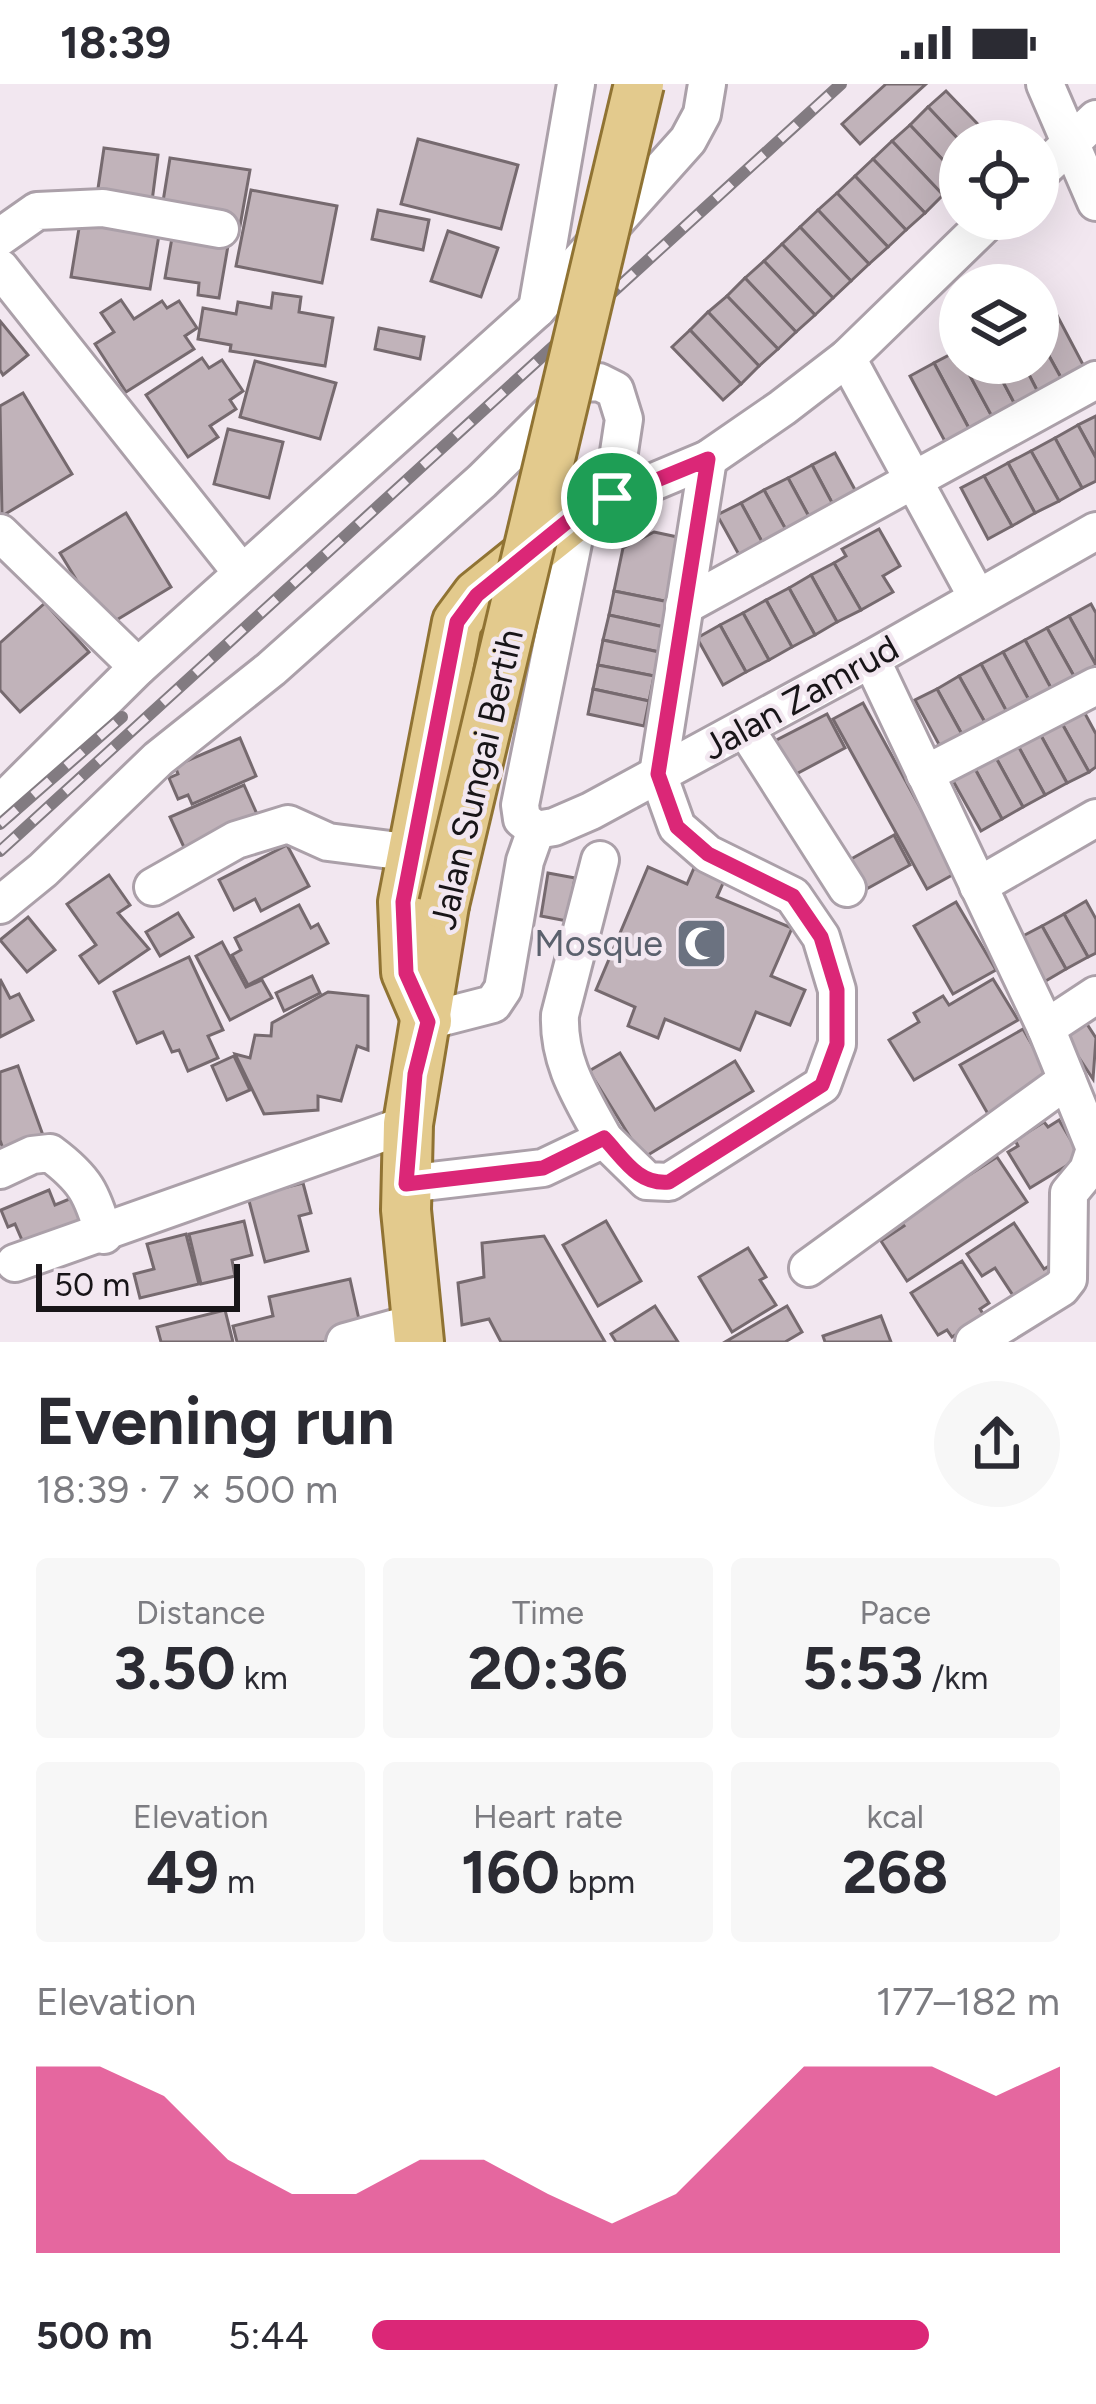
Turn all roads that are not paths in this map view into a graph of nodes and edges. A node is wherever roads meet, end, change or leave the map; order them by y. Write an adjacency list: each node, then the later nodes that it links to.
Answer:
1 (576, 84): 6 (street)
2 (639, 84): 6 (street); 40 (main road, Jalan Sungai Bertih, bridge)
3 (733, 84): 5 (street)
4 (1045, 84): 7 (street)
5 (704, 99): 13 (street)
6 (570, 126): 13 (street)
7 (1084, 131): 8 (street); 9 (street)
8 (1059, 154)
9 (1096, 202)
10 (220, 230): 12 (street)
11 (968, 240): 14 (street)
12 (1, 263): 21 (street)
13 (537, 309): 21 (street)
14 (847, 358): 16 (street); 17 (street)
15 (1096, 380): 17 (street)
16 (708, 459): 18 (street); 23 (street)
17 (912, 478): 22 (street); 23 (street)
18 (596, 505): 32 (street); 33 (main road); 38 (street)
19 (1096, 531): 22 (street, Jalan Zamrud)
20 (0, 533): 25 (street)
21 (242, 573): 25 (street)
22 (977, 597): 24 (street, Jalan Zamrud)
23 (684, 606): 28 (street)
24 (871, 659): 27 (street, Jalan Zamrud); 29 (street)
25 (138, 667): 30 (street)
26 (1096, 686): 29 (street)
27 (745, 728): 28 (street, Jalan Zamrud); 37 (street)
28 (658, 774): 32 (street, Jalan Zamrud); 44 (street)
29 (926, 774): 35 (street)
30 (0, 804)
31 (1096, 818): 35 (street)
32 (536, 830): 40 (street)
33 (414, 853): 36 (street); 40 (main road)
34 (600, 860): 44 (street)
35 (978, 886): 41 (street)
36 (153, 887)
37 (847, 888)
38 (0, 905)
39 (1096, 994): 41 (street)
40 (428, 1022): 43 (main road, Jalan Sungai Bertih)
41 (1046, 1028): 42 (street)
42 (1067, 1079): 45 (street); 50 (street)
43 (408, 1124): 47 (main road, Jalan Sungai Bertih); 48 (street)
44 (604, 1138): 47 (street)
45 (1096, 1149): 53 (street)
46 (0, 1170): 48 (street)
47 (406, 1184): 51 (main road, Jalan Sungai Bertih)
48 (104, 1235): 49 (street)
49 (15, 1263)
50 (808, 1268)
51 (418, 1332): 52 (street)
52 (345, 1342)
53 (974, 1342)

